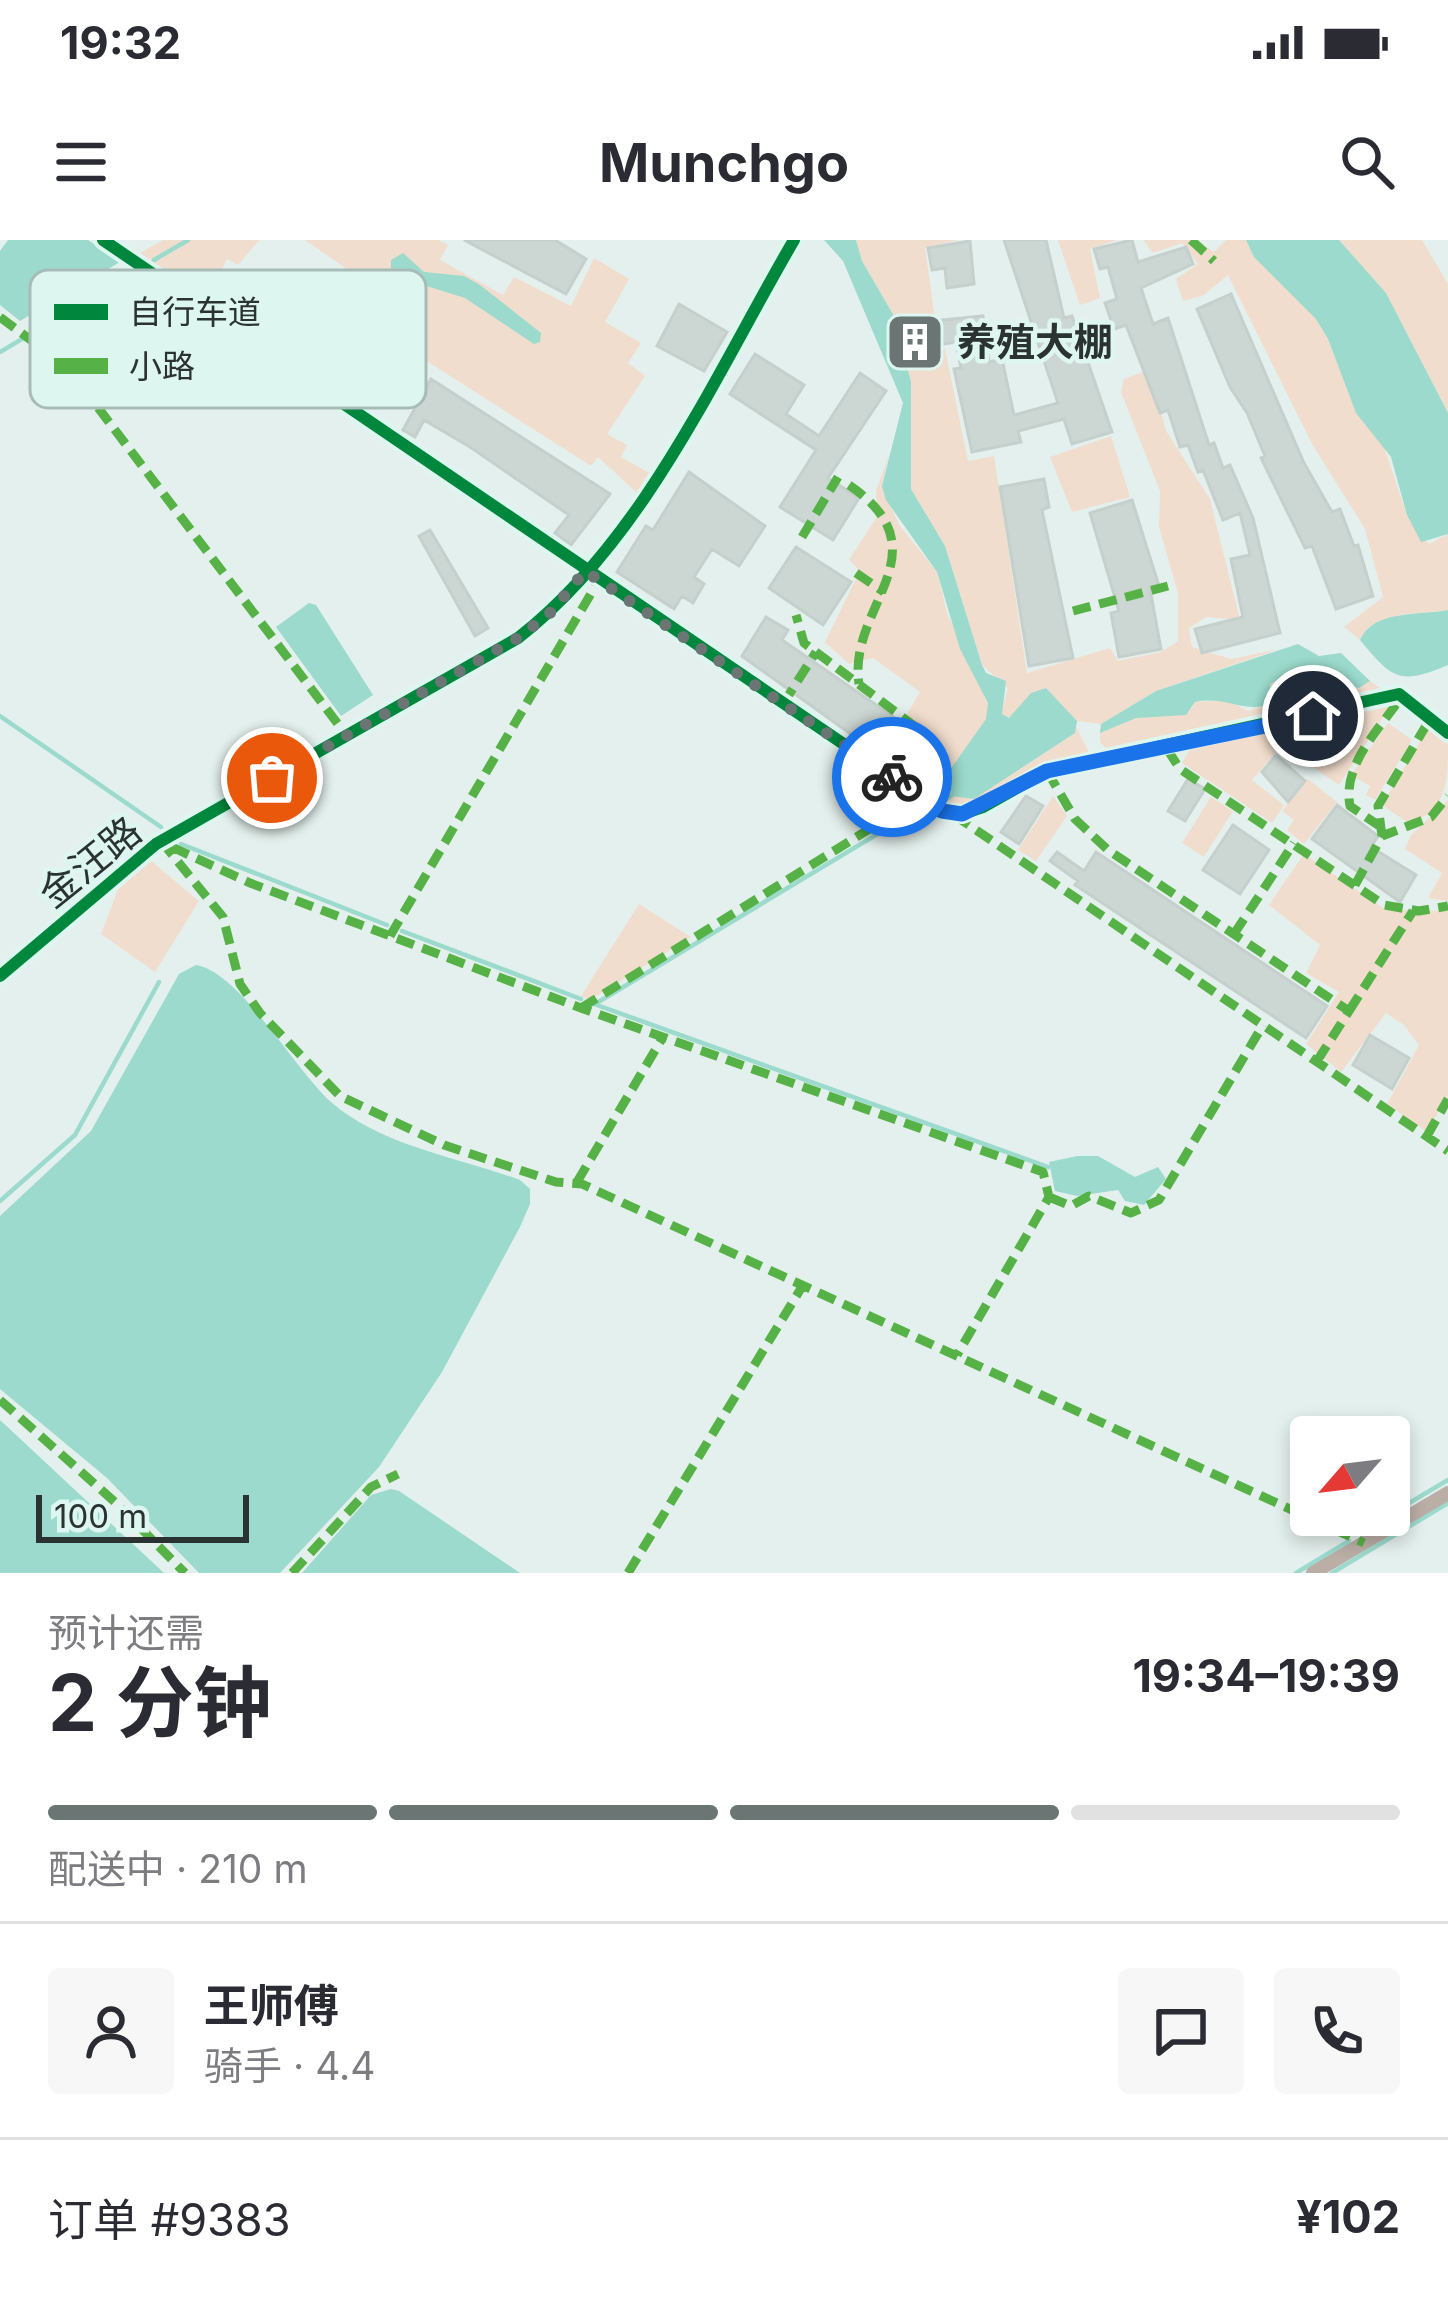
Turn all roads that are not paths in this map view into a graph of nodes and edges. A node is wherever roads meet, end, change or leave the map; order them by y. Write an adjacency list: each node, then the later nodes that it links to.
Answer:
1 (103, 240): 3 (street)
2 (794, 240): 5 (street, 金汪路)
3 (147, 270)
4 (348, 408): 5 (street)
5 (585, 571): 6 (street); 7 (street, 金汪路)
6 (1448, 733)
7 (0, 976)
8 (1448, 1493): 9 (street)
9 (1313, 1573)

